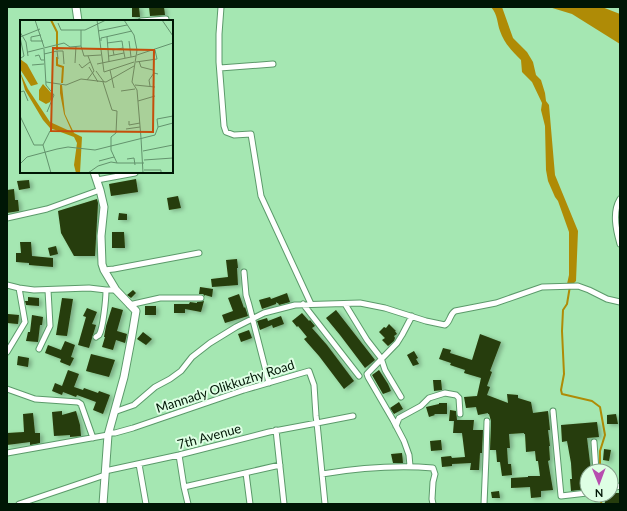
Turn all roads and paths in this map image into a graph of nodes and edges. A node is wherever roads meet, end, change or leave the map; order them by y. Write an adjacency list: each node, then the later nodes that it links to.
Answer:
1 (76, 7): 4 (main road)
2 (221, 7): 7 (street)
3 (166, 19): 5 (street)
4 (78, 20)
5 (154, 20)
6 (273, 64): 7 (street)
7 (220, 68): 26 (street)
8 (94, 173): 10 (main road)
9 (135, 173): 10 (street)
10 (97, 180): 11 (main road)
11 (100, 190): 13 (street); 16 (main road)
12 (620, 199): 14 (street)
13 (7, 218)
14 (620, 244)
15 (199, 253): 16 (street)
16 (104, 270): 22 (main road)
17 (244, 272): 30 (street)
18 (7, 285): 19 (street)
19 (19, 288): 20 (street); 33 (street)
20 (48, 290): 21 (street); 32 (street)
21 (106, 290): 22 (street); 31 (street)
22 (116, 290): 28 (main road)
23 (201, 298): 28 (street)
24 (620, 302): 29 (street)
25 (303, 304): 26 (street); 30 (street); 35 (street)
26 (311, 304): 27 (street)
27 (345, 304): 29 (street); 34 (street)
28 (129, 305): 40 (main road)
29 (412, 316): 34 (street)
30 (252, 319): 36 (street); 40 (street)
31 (96, 337)
32 (39, 349)
33 (7, 352)
34 (381, 358): 38 (street); 45 (street)
35 (359, 376)
36 (269, 383): 44 (street, Mannady Olikkuzhy Road); 47 (street, Mannady Olikkuzhy Road)
37 (7, 389): 48 (street)
38 (401, 397)
39 (552, 410): 60 (street)
40 (114, 412): 47 (main road)
41 (460, 414): 45 (street)
42 (352, 416): 44 (street)
43 (487, 421): 69 (street)
44 (318, 423): 46 (street, 7th Avenue); 58 (street)
45 (396, 426): 55 (street)
46 (276, 430): 51 (street, 7th Avenue); 54 (street)
47 (109, 434): 48 (street, Mannady Olikkuzhy Road); 56 (main road)
48 (93, 438): 50 (street, Mannady Olikkuzhy Road)
49 (594, 442): 52 (street)
50 (7, 453)
51 (179, 456): 53 (street, 7th Avenue); 59 (street)
52 (595, 463)
53 (139, 464): 56 (street, 7th Avenue); 63 (street)
54 (280, 465): 57 (street); 66 (street)
55 (410, 466): 58 (street); 68 (street)
56 (105, 473): 61 (street, 7th Avenue); 62 (main road)
57 (246, 473): 59 (street); 65 (street)
58 (322, 474): 67 (street)
59 (184, 487): 64 (street)
60 (579, 494)
61 (19, 504)
62 (103, 504)
63 (146, 504)
64 (188, 504)
65 (250, 504)
66 (284, 504)
67 (325, 504)
68 (433, 504)
69 (484, 504)

